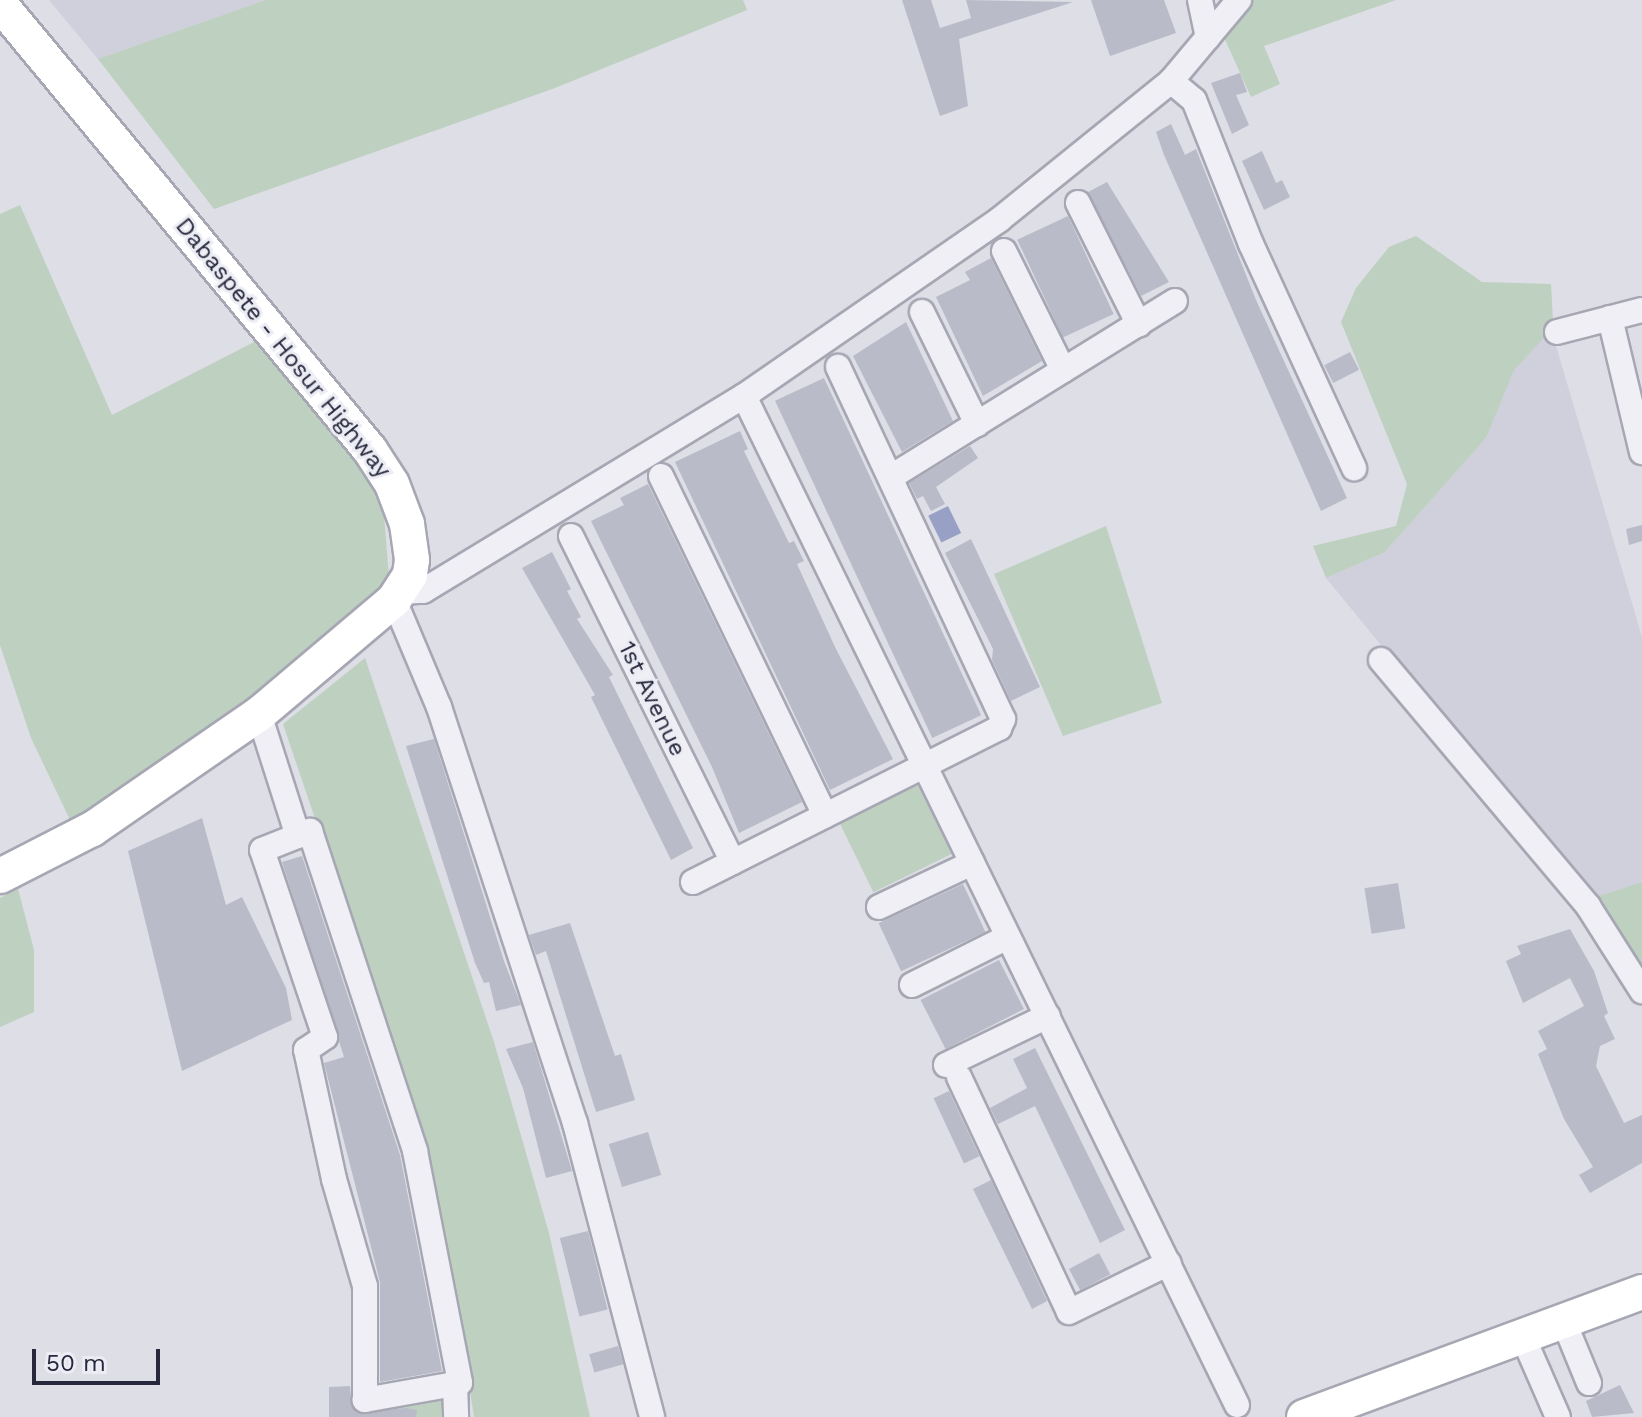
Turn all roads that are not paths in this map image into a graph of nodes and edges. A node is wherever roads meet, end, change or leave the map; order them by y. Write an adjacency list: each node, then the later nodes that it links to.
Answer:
1 (1200, 0): 4 (street)
2 (1239, 0): 4 (street)
3 (0, 4): 23 (highway, Dabaspete - Hosur Highway)
4 (1208, 37): 5 (street)
5 (1171, 81): 16 (street); 19 (street)
6 (1078, 203): 12 (street)
7 (1004, 251): 15 (street)
8 (1175, 301): 12 (street)
9 (1642, 310): 11 (street)
10 (922, 312): 17 (street)
11 (1610, 318): 13 (street); 18 (street)
12 (1139, 325): 15 (street)
13 (1557, 332)
14 (838, 367): 21 (street)
15 (1063, 370): 17 (street)
16 (744, 396): 23 (street); 26 (street)
17 (977, 424): 21 (street)
18 (1642, 452)
19 (1354, 468)
20 (661, 476): 27 (street)
21 (891, 477): 26 (street)
22 (571, 536): 29 (street, 1st Avenue)
23 (397, 596): 25 (highway); 46 (street)
24 (1381, 660): 36 (street)
25 (259, 714): 28 (street); 31 (highway)
26 (924, 766): 27 (street); 30 (street)
27 (825, 816): 29 (street)
28 (298, 836): 43 (street); 43 (street)
29 (733, 862): 32 (street)
30 (972, 863): 33 (street); 34 (street)
31 (0, 876)
32 (693, 882)
33 (879, 907)
34 (1008, 937): 35 (street); 37 (street)
35 (912, 985)
36 (1642, 991)
37 (1048, 1016): 38 (street); 38 (street)
38 (1169, 1263): 44 (street)
39 (1642, 1292): 40 (highway)
40 (1564, 1322): 41 (highway); 42 (street)
41 (1523, 1337): 47 (highway); 48 (street)
42 (1589, 1383)
43 (455, 1384): 45 (street)
44 (1237, 1405)
45 (456, 1417)
46 (652, 1417)
47 (1304, 1417)
48 (1558, 1417)

